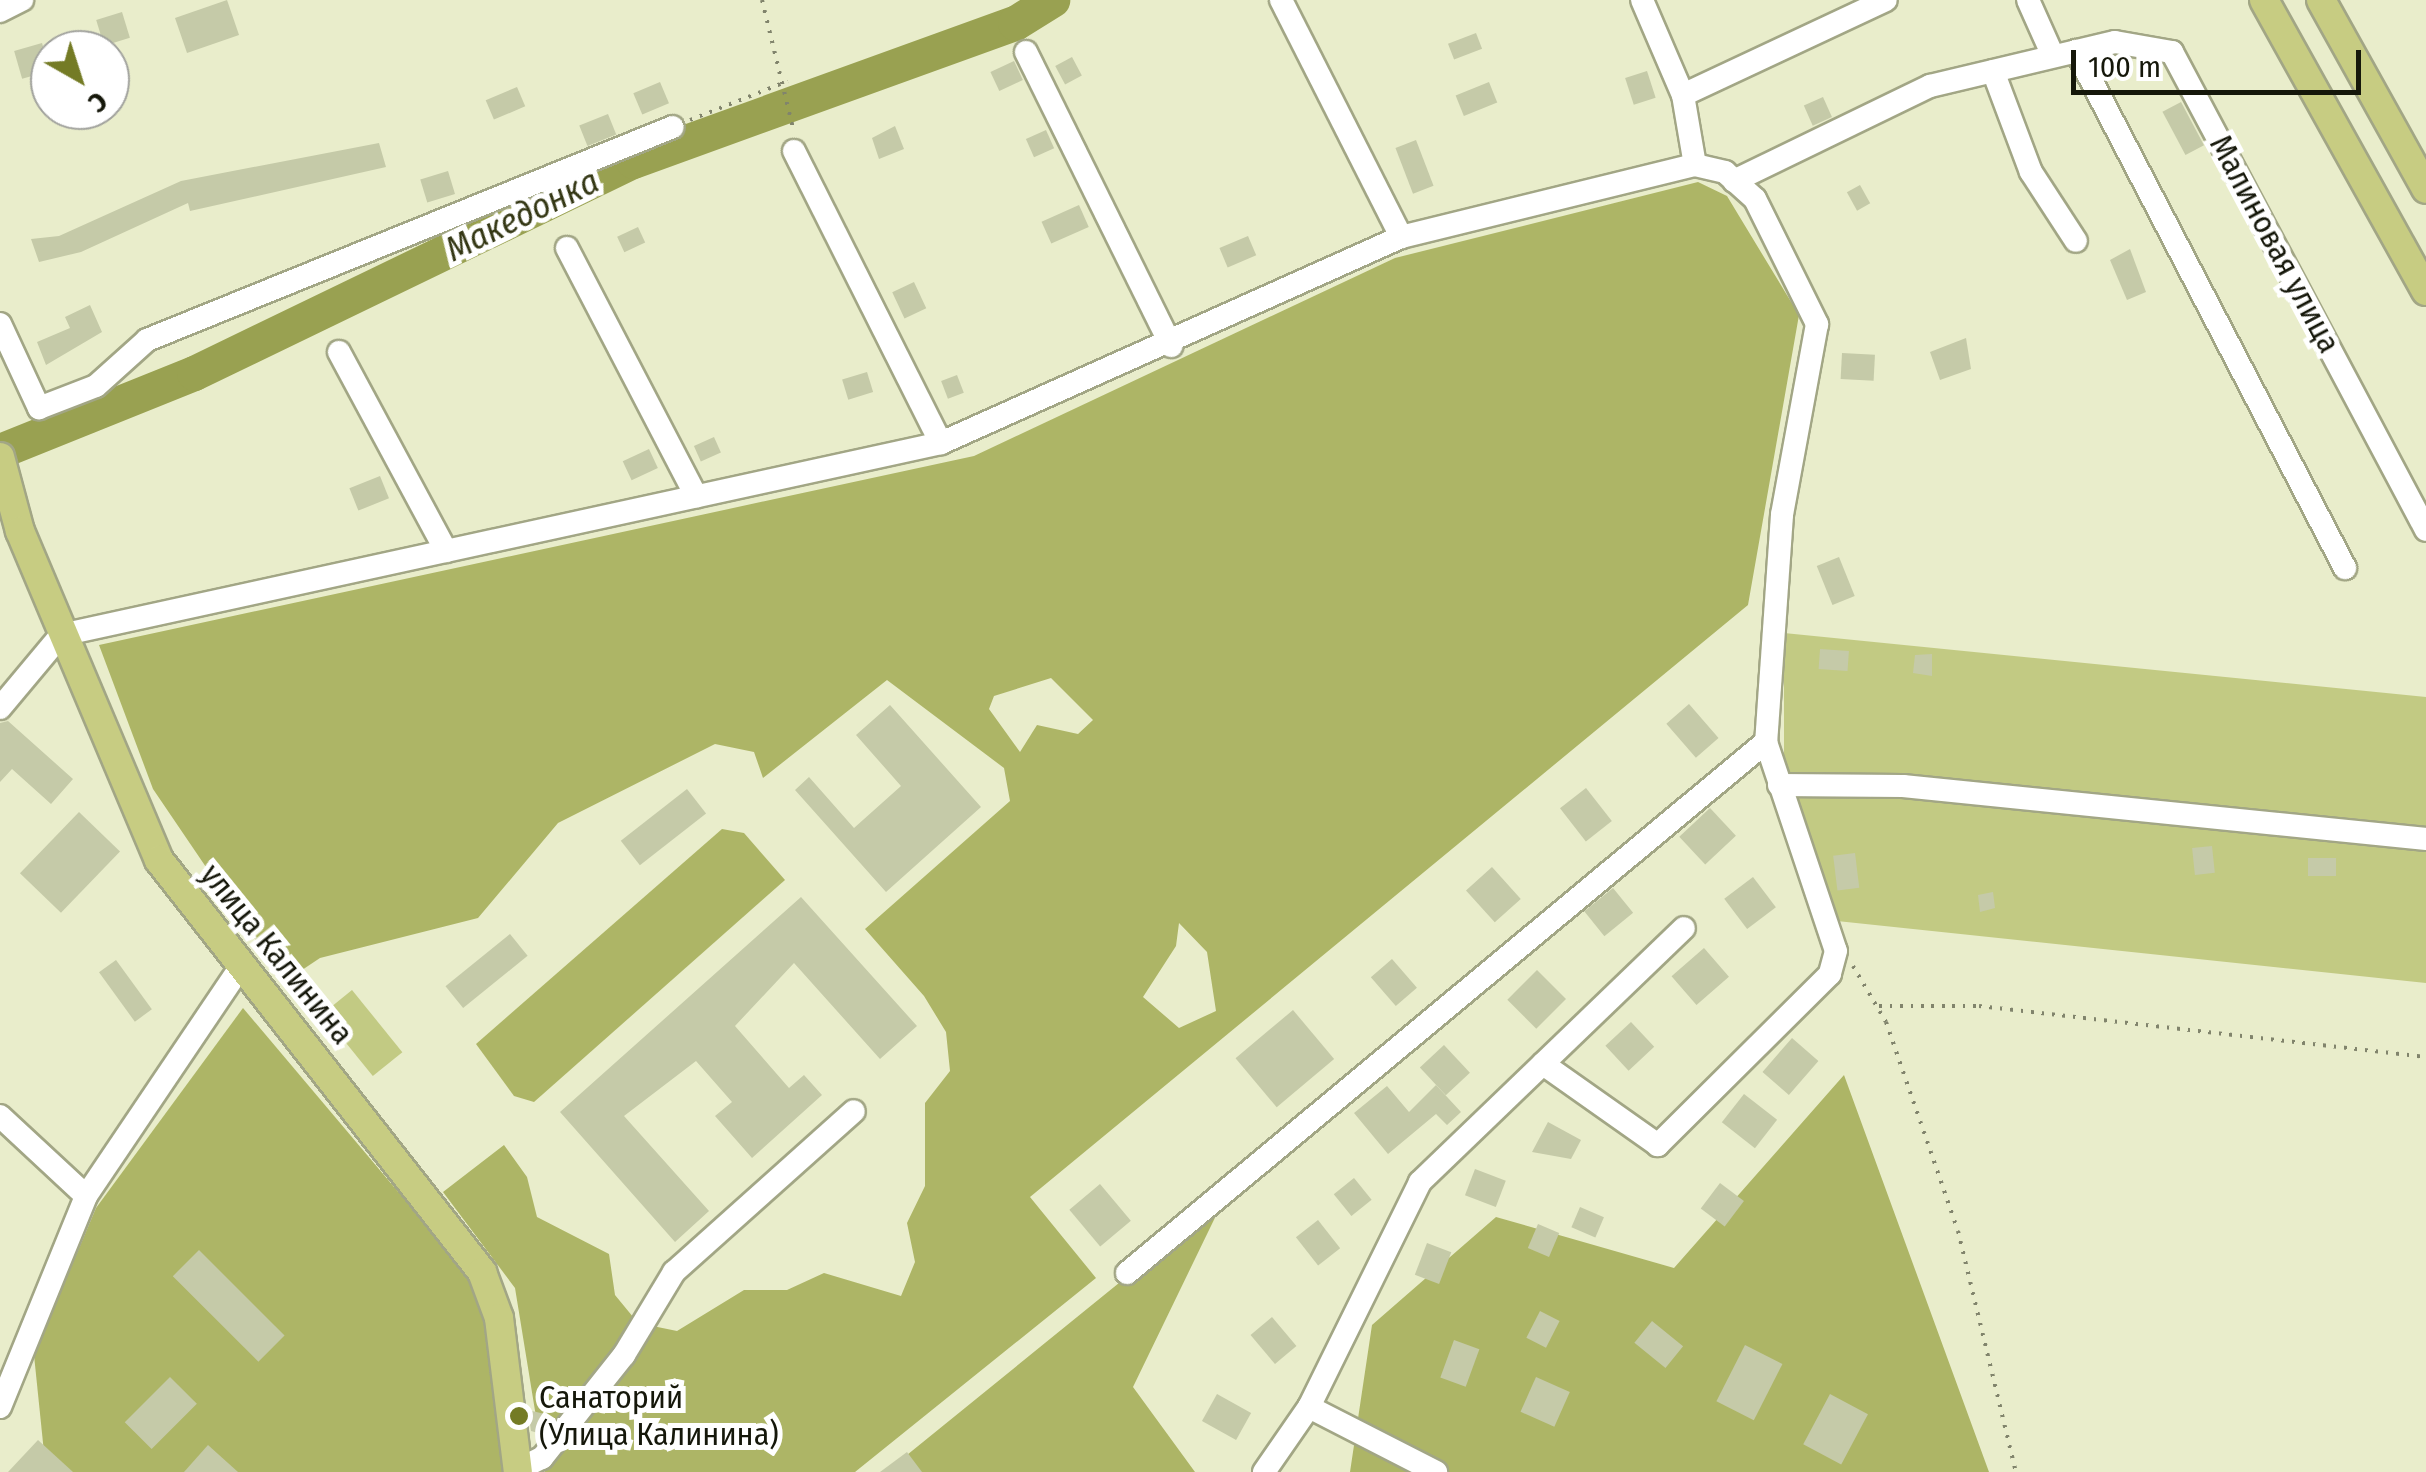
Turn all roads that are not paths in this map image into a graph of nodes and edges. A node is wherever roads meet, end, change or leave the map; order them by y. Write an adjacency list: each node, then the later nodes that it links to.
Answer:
1 (22, 0): 8 (street)
2 (1282, 0): 18 (street)
3 (1642, 0): 12 (street)
4 (1886, 0): 12 (street)
5 (2028, 0): 10 (street)
6 (2264, 0): 21 (main road)
7 (2322, 0): 17 (main road)
8 (0, 11)
9 (1026, 52): 23 (street)
10 (2065, 54): 11 (street, Малиновая улица); 28 (street, Малиновая улица); 30 (street)
11 (1993, 71): 16 (street, Малиновая улица); 19 (street)
12 (1683, 95): 15 (street)
13 (672, 127): 22 (street)
14 (794, 151): 25 (street)
15 (1695, 165): 16 (street); 18 (street)
16 (1734, 180): 33 (street)
17 (2426, 189)
18 (1400, 237): 23 (street)
19 (2076, 241)
20 (566, 248): 27 (street)
21 (2426, 291)
22 (0, 324)
23 (1171, 346): 25 (street)
24 (339, 352): 29 (street)
25 (942, 443): 27 (street)
26 (1, 462): 31 (main road, улица Калинина)
27 (696, 496): 29 (street)
28 (2426, 530)
29 (446, 551): 31 (street)
30 (2344, 568)
31 (61, 635): 32 (street); 37 (main road, улица Калинина)
32 (0, 708)
33 (1766, 742): 34 (street); 42 (street)
34 (1778, 785): 35 (street); 38 (street)
35 (2426, 839)
36 (1684, 928): 38 (street)
37 (240, 968): 41 (street); 45 (main road, улица Калинина)
38 (1543, 1064): 44 (street)
39 (854, 1112): 45 (street)
40 (0, 1116): 41 (street)
41 (86, 1196): 43 (street)
42 (1127, 1273)
43 (0, 1407)
44 (1309, 1408): 46 (street); 47 (street)
45 (518, 1471)
46 (1264, 1472)
47 (1436, 1472)

